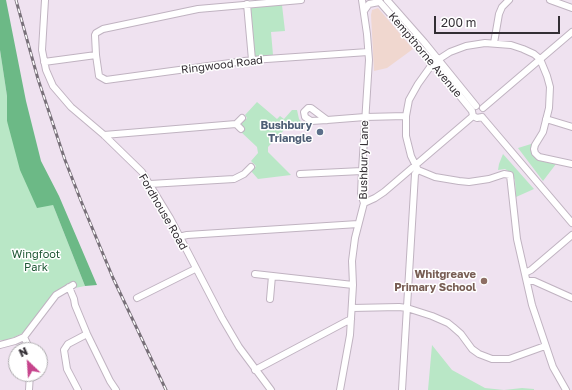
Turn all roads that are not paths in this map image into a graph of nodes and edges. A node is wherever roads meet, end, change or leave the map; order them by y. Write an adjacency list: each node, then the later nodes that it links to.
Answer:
1 (45, 0): 18 (street, Fordhouse Road)
2 (301, 0): 8 (street)
3 (362, 0): 10 (street, Bushbury Lane)
4 (387, 0): 17 (street, Kempthorne Avenue)
5 (509, 0): 12 (street)
6 (552, 0): 9 (street)
7 (379, 1): 10 (street); 17 (street, Kempthorne Avenue)
8 (247, 4): 14 (street); 16 (street)
9 (572, 8)
10 (364, 11): 13 (street, Bushbury Lane)
11 (572, 32): 15 (street)
12 (494, 43): 15 (street); 17 (street)
13 (368, 52): 16 (street, Ringwood Road); 21 (street, Bushbury Lane)
14 (96, 55): 16 (street, Ringwood Road); 18 (street)
15 (540, 59): 19 (street); 23 (street)
16 (252, 60)
17 (436, 61): 19 (street, Kempthorne Avenue); 20 (street)
18 (44, 62): 26 (street, Fordhouse Road)
19 (476, 110): 28 (street); 34 (street)
20 (406, 116): 21 (street); 28 (street)
21 (365, 117): 24 (street); 29 (street, Bushbury Lane)
22 (242, 118): 26 (street)
23 (546, 119): 25 (street); 27 (street)
24 (327, 120)
25 (572, 127)
26 (104, 135): 32 (street, Fordhouse Road)
27 (572, 164)
28 (416, 168): 33 (street); 39 (street); 49 (street)
29 (362, 171): 31 (street); 33 (street, Bushbury Lane)
30 (249, 172): 32 (street)
31 (300, 174)
32 (150, 184): 37 (street, Fordhouse Road)
33 (364, 203): 35 (street, Bushbury Lane)
34 (572, 223)
35 (358, 224): 37 (street); 44 (street, Bushbury Lane)
36 (572, 235): 39 (street)
37 (180, 237): 38 (street, Fordhouse Road)
38 (195, 269): 45 (street); 56 (street, Fordhouse Road)
39 (528, 271): 42 (street); 43 (street)
40 (255, 274): 41 (street)
41 (272, 276): 44 (street); 47 (street)
42 (527, 281): 43 (street); 55 (street)
43 (534, 281): 46 (street)
44 (353, 285): 48 (street, Bushbury Lane)
45 (137, 298)
46 (572, 298)
47 (270, 299)
48 (352, 308): 49 (street); 50 (street, Bushbury Lane)
49 (407, 308): 55 (street); 61 (street)
50 (351, 319): 56 (street); 60 (street, Bushbury Lane)
51 (87, 334): 52 (street); 57 (street); 58 (street)
52 (24, 337): 53 (street); 54 (street)
53 (27, 342)
54 (0, 345)
55 (545, 346): 62 (street)
56 (255, 370): 59 (street, Fordhouse Road)
57 (78, 390)
58 (116, 390)
59 (271, 390)
60 (340, 390)
61 (402, 390)
62 (566, 390)

